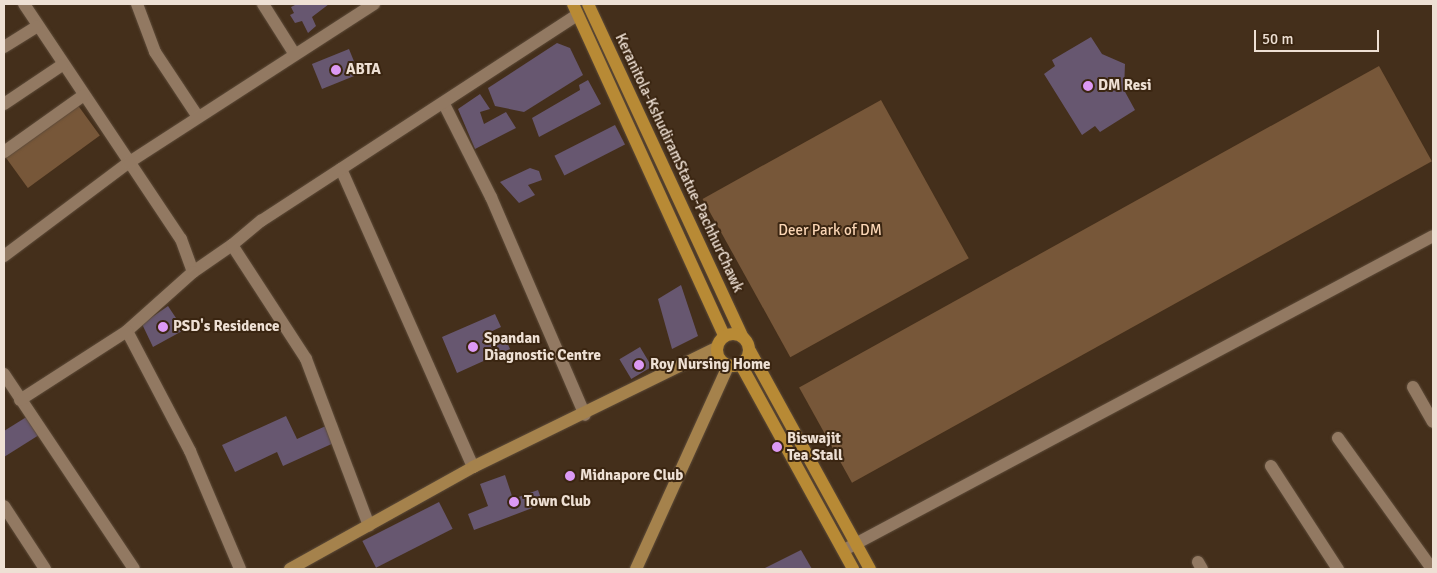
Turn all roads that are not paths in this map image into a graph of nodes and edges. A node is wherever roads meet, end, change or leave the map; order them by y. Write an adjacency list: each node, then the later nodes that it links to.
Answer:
1 (24, 4): 7 (street)
2 (137, 4): 14 (street)
3 (263, 4): 9 (street)
4 (374, 4): 9 (street)
5 (588, 4): 24 (main road, Keranitola-KshudiramStatue-PachhurChawk)
6 (575, 9): 13 (street); 23 (main road, Keranitola-KshudiramStatue-PachhurChawk)
7 (37, 26): 8 (street); 10 (street)
8 (4, 47)
9 (294, 53): 14 (street)
10 (62, 65): 11 (street); 12 (street)
11 (84, 95): 15 (street); 16 (street)
12 (4, 104)
13 (444, 104): 17 (street); 32 (street)
14 (198, 117): 16 (street)
15 (4, 152)
16 (128, 163): 20 (street); 21 (street)
17 (340, 169): 19 (street); 36 (street)
18 (1433, 236): 39 (street)
19 (232, 245): 21 (street); 38 (street)
20 (4, 256)
21 (193, 272): 22 (street)
22 (127, 331): 31 (street); 43 (street)
23 (724, 336): 24 (main road); 25 (main road)
24 (742, 336): 26 (main road, Keranitola-KshudiramStatue-PachhurChawk)
25 (716, 348): 28 (main road); 32 (street)
26 (750, 351): 27 (main road); 39 (main road, Keranitola-KshudiramStatue-PachhurChawk)
27 (741, 365): 28 (main road); 40 (main road)
28 (728, 366): 45 (street)
29 (4, 374): 31 (street)
30 (1413, 387): 33 (street)
31 (20, 400): 42 (street)
32 (585, 415): 36 (street)
33 (1433, 422)
34 (1338, 438): 49 (street)
35 (1271, 466): 48 (street)
36 (473, 468): 38 (street)
37 (4, 506): 41 (street)
38 (369, 526): 44 (street)
39 (857, 544): 40 (street); 47 (main road, Keranitola-KshudiramStatue-PachhurChawk)
40 (844, 550): 46 (main road)
41 (45, 569)
42 (134, 569)
43 (240, 569)
44 (290, 569)
45 (636, 569)
46 (853, 569)
47 (870, 569)
48 (1338, 569)
49 (1432, 569)

